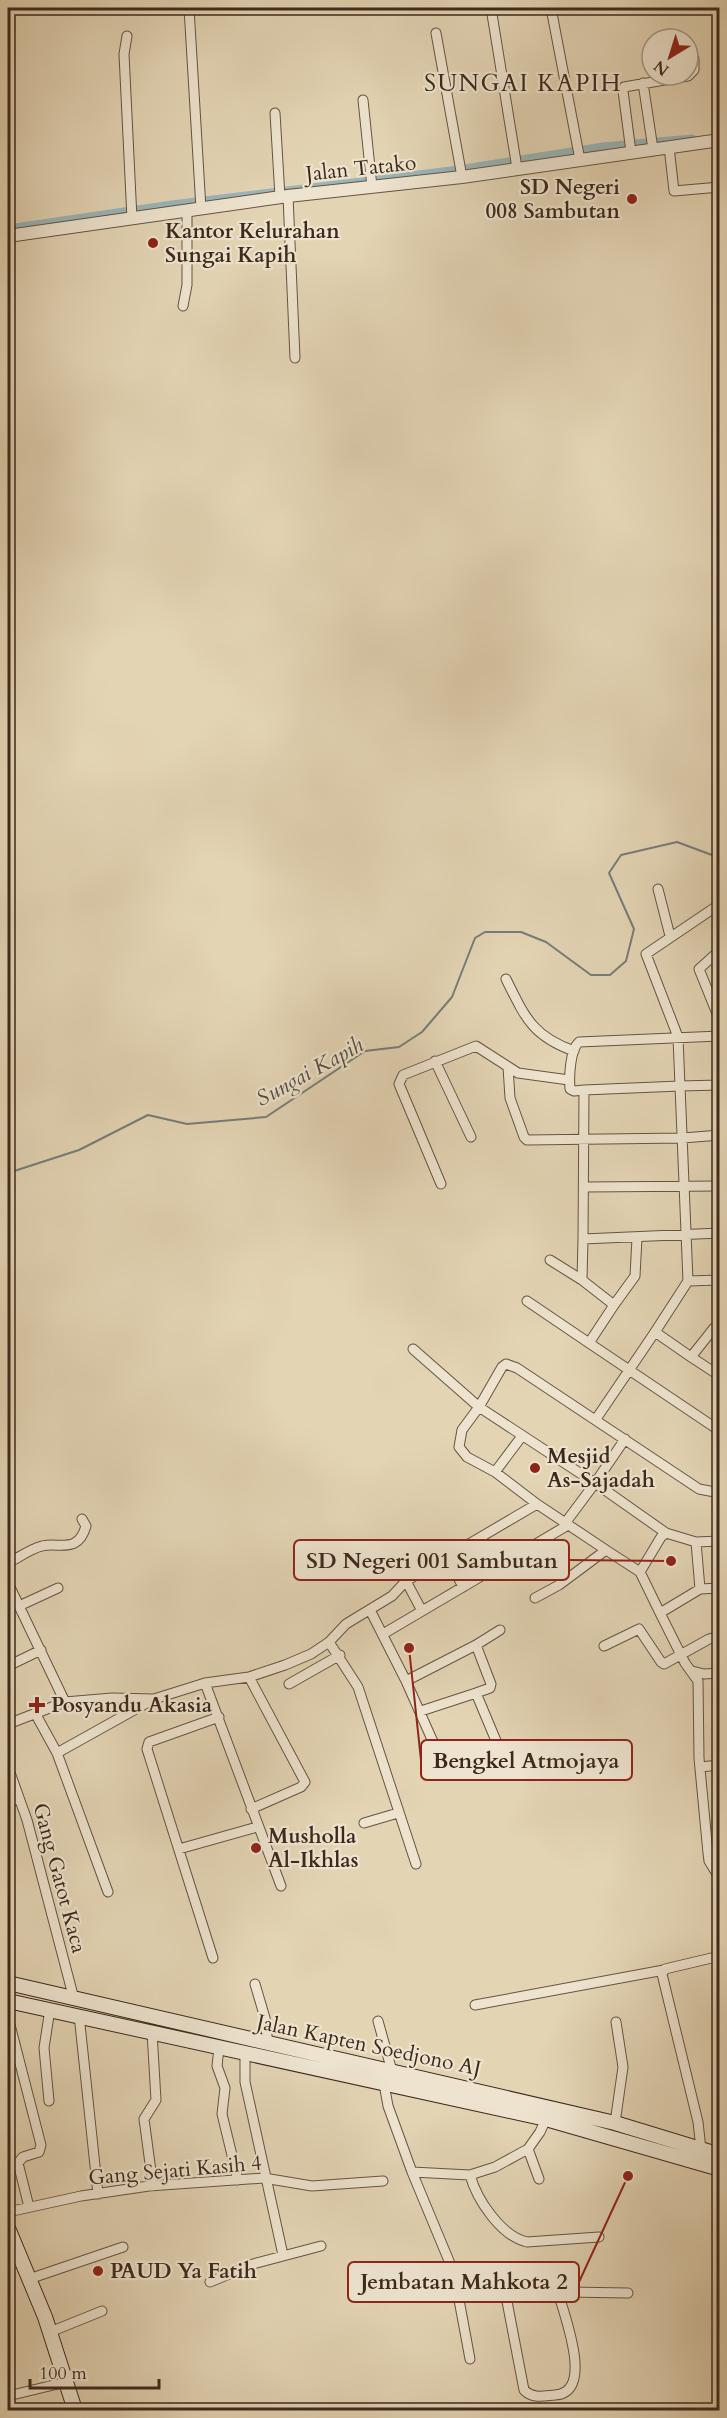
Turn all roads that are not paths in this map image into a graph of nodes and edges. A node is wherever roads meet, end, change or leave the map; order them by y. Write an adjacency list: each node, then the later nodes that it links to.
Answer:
1 (189, 8): 20 (street)
2 (491, 8): 15 (street)
3 (551, 8): 14 (street)
4 (436, 33): 16 (street)
5 (127, 36): 22 (street)
6 (640, 84): 13 (street)
7 (644, 87): 12 (street)
8 (363, 100): 17 (street)
9 (275, 113): 19 (street)
10 (720, 140): 11 (street, Jalan Tatako)
11 (669, 147): 12 (street, Jalan Tatako); 18 (street)
12 (653, 149): 13 (street, Jalan Tatako)
13 (630, 151): 14 (street, Jalan Tatako)
14 (579, 158): 15 (street, Jalan Tatako)
15 (517, 168): 16 (street, Jalan Tatako)
16 (461, 175): 17 (street, Jalan Tatako)
17 (372, 185): 19 (street, Jalan Tatako)
18 (720, 187)
19 (283, 196): 20 (street, Jalan Tatako); 25 (street)
20 (201, 207): 21 (street, Jalan Tatako)
21 (187, 211): 22 (street, Jalan Tatako); 24 (street)
22 (132, 216): 23 (street, Jalan Tatako)
23 (8, 236)
24 (183, 306)
25 (295, 358)
26 (658, 889): 28 (street)
27 (720, 904): 28 (street)
28 (670, 936): 33 (street)
29 (720, 951): 31 (street)
30 (506, 979): 34 (street)
31 (720, 1021)
32 (720, 1036): 33 (street)
33 (678, 1037): 34 (street); 39 (street)
34 (574, 1051): 37 (street)
35 (435, 1062): 36 (street); 42 (street); 45 (street)
36 (508, 1067): 37 (street); 44 (street)
37 (569, 1080): 40 (street)
38 (720, 1085): 39 (street)
39 (680, 1086): 40 (street); 43 (street)
40 (584, 1090): 44 (street)
41 (720, 1135): 43 (street)
42 (471, 1137)
43 (682, 1138): 44 (street); 47 (street)
44 (584, 1140): 48 (street)
45 (441, 1184)
46 (720, 1185): 47 (street)
47 (683, 1186): 48 (street); 50 (street)
48 (584, 1187): 52 (street)
49 (720, 1233): 50 (street)
50 (686, 1235): 51 (street); 56 (street)
51 (637, 1238): 52 (street); 58 (street)
52 (583, 1239): 54 (street)
53 (550, 1260): 54 (street)
54 (582, 1280): 58 (street)
55 (720, 1280): 56 (street)
56 (688, 1281): 60 (street)
57 (527, 1301): 61 (street)
58 (614, 1305): 61 (street)
59 (720, 1327): 63 (street)
60 (655, 1332): 63 (street); 64 (street)
61 (590, 1343): 64 (street)
62 (413, 1349): 66 (street)
63 (691, 1357): 65 (street)
64 (627, 1370): 67 (street); 68 (street)
65 (720, 1376)
66 (479, 1407): 67 (street); 69 (street); 71 (street)
67 (596, 1419): 70 (street)
68 (720, 1431)
69 (522, 1436): 71 (street); 72 (street)
70 (626, 1439): 72 (street); 73 (street)
71 (495, 1472): 74 (street)
72 (595, 1483): 76 (street); 77 (street)
73 (720, 1493)
74 (537, 1504): 76 (street); 81 (street)
75 (82, 1519): 82 (street)
76 (567, 1523): 80 (street); 86 (street)
77 (666, 1533): 79 (street); 83 (street)
78 (720, 1541): 79 (street)
79 (696, 1542): 89 (street)
80 (606, 1550): 83 (street); 90 (street)
81 (447, 1556): 84 (street); 86 (street)
82 (8, 1563)
83 (640, 1572): 94 (street)
84 (406, 1581): 92 (street); 93 (street)
85 (8, 1583): 91 (street)
86 (463, 1587): 93 (street)
87 (58, 1588): 91 (street)
88 (720, 1588): 89 (street)
89 (700, 1589): 94 (street)
90 (535, 1598)
91 (19, 1606): 101 (street)
92 (370, 1610): 96 (street); 98 (street)
93 (422, 1611): 96 (street)
94 (660, 1613): 102 (street)
95 (500, 1630): 99 (street)
96 (383, 1634): 108 (street)
97 (720, 1636): 102 (street)
98 (329, 1642): 103 (street); 107 (street)
99 (476, 1645): 108 (street); 111 (street)
100 (604, 1646): 102 (street)
101 (41, 1650): 104 (street); 113 (street)
102 (681, 1653): 105 (street)
103 (340, 1655): 110 (street); 127 (street)
104 (8, 1666)
105 (692, 1671): 106 (street); 123 (street)
106 (720, 1673)
107 (249, 1677): 109 (street); 126 (street)
108 (406, 1681): 114 (street)
109 (205, 1683): 112 (street); 116 (street)
110 (290, 1684)
111 (476, 1693): 114 (street); 120 (street)
112 (154, 1699): 113 (street); 118 (street)
113 (65, 1702): 115 (street)
114 (421, 1711): 119 (street)
115 (35, 1713): 117 (street); 118 (street)
116 (219, 1717): 126 (street); 130 (street)
117 (8, 1724)
118 (57, 1753): 134 (street)
119 (438, 1753)
120 (502, 1755)
121 (720, 1765): 123 (street)
122 (8, 1767): 124 (street, Gang Gatot Kaca)
123 (700, 1767): 132 (street)
124 (20, 1798): 125 (street); 140 (street, Gang Gatot Kaca)
125 (8, 1803)
126 (251, 1809): 129 (street)
127 (399, 1813): 128 (street); 131 (street)
128 (364, 1823)
129 (257, 1827): 130 (street); 133 (street)
130 (179, 1849): 136 (street)
131 (416, 1864)
132 (720, 1879)
133 (281, 1886)
134 (108, 1892)
135 (720, 1956): 137 (street)
136 (213, 1958)
137 (664, 1970): 142 (street); 159 (street)
138 (8, 1983): 140 (main road, Jalan Kapten Soedjono AJ)
139 (255, 1984): 149 (street)
140 (74, 1999): 149 (main road, Jalan Kapten Soedjono AJ)
141 (8, 2001): 143 (main road, Jalan Kapten Soedjono AJ)
142 (476, 2005)
143 (50, 2009): 144 (main road, Jalan Kapten Soedjono AJ); 155 (street)
144 (79, 2015): 148 (main road, Jalan Kapten Soedjono AJ); 169 (street)
145 (8, 2017): 170 (street)
146 (378, 2021): 152 (street)
147 (616, 2022): 157 (street)
148 (152, 2032): 150 (main road, Jalan Kapten Soedjono AJ); 168 (street)
149 (268, 2045): 152 (main road, Jalan Kapten Soedjono AJ)
150 (219, 2048): 151 (main road, Jalan Kapten Soedjono AJ); 166 (street)
151 (244, 2054): 154 (main road, Jalan Kapten Soedjono AJ); 164 (street)
152 (392, 2071): 153 (main road, Jalan Kapten Soedjono AJ)
153 (407, 2081): 154 (main road, Jalan Kapten Soedjono AJ); 156 (main road, Jalan Kapten Soedjono AJ); 157 (main road, Jalan Kapten Soedjono AJ)
154 (384, 2084): 162 (street)
155 (49, 2101)
156 (546, 2119): 158 (street); 161 (main road, Jalan Kapten Soedjono AJ)
157 (615, 2123): 159 (main road, Jalan Kapten Soedjono AJ)
158 (528, 2149): 163 (street); 165 (street)
159 (701, 2149): 160 (main road, Jalan Kapten Soedjono AJ)
160 (720, 2155)
161 (720, 2169)
162 (412, 2172): 163 (street); 181 (street)
163 (470, 2175): 173 (street)
164 (264, 2178): 166 (street, Gang Sejati Kasih 4); 167 (street, Gang Sejati Kasih 4); 176 (street)
165 (539, 2179)
166 (238, 2180): 168 (street, Gang Sejati Kasih 4)
167 (383, 2181)
168 (153, 2186): 169 (street, Gang Sejati Kasih 4)
169 (98, 2194): 170 (street, Gang Sejati Kasih 4)
170 (28, 2207): 171 (street, Gang Sejati Kasih 4)
171 (8, 2212)
172 (8, 2228): 177 (main road)
173 (599, 2237)
174 (321, 2246): 176 (street)
175 (123, 2247): 177 (street)
176 (283, 2255): 178 (street)
177 (29, 2279): 184 (main road)
178 (210, 2282)
179 (505, 2291): 180 (street); 180 (street); 181 (street)
180 (558, 2292): 182 (street)
181 (458, 2293): 185 (street)
182 (628, 2293)
183 (102, 2311): 184 (street)
184 (50, 2332): 187 (main road)
185 (470, 2359)
186 (8, 2381): 188 (street)
187 (66, 2382): 189 (street); 190 (main road)
188 (8, 2386)
189 (8, 2396)
190 (75, 2410)

